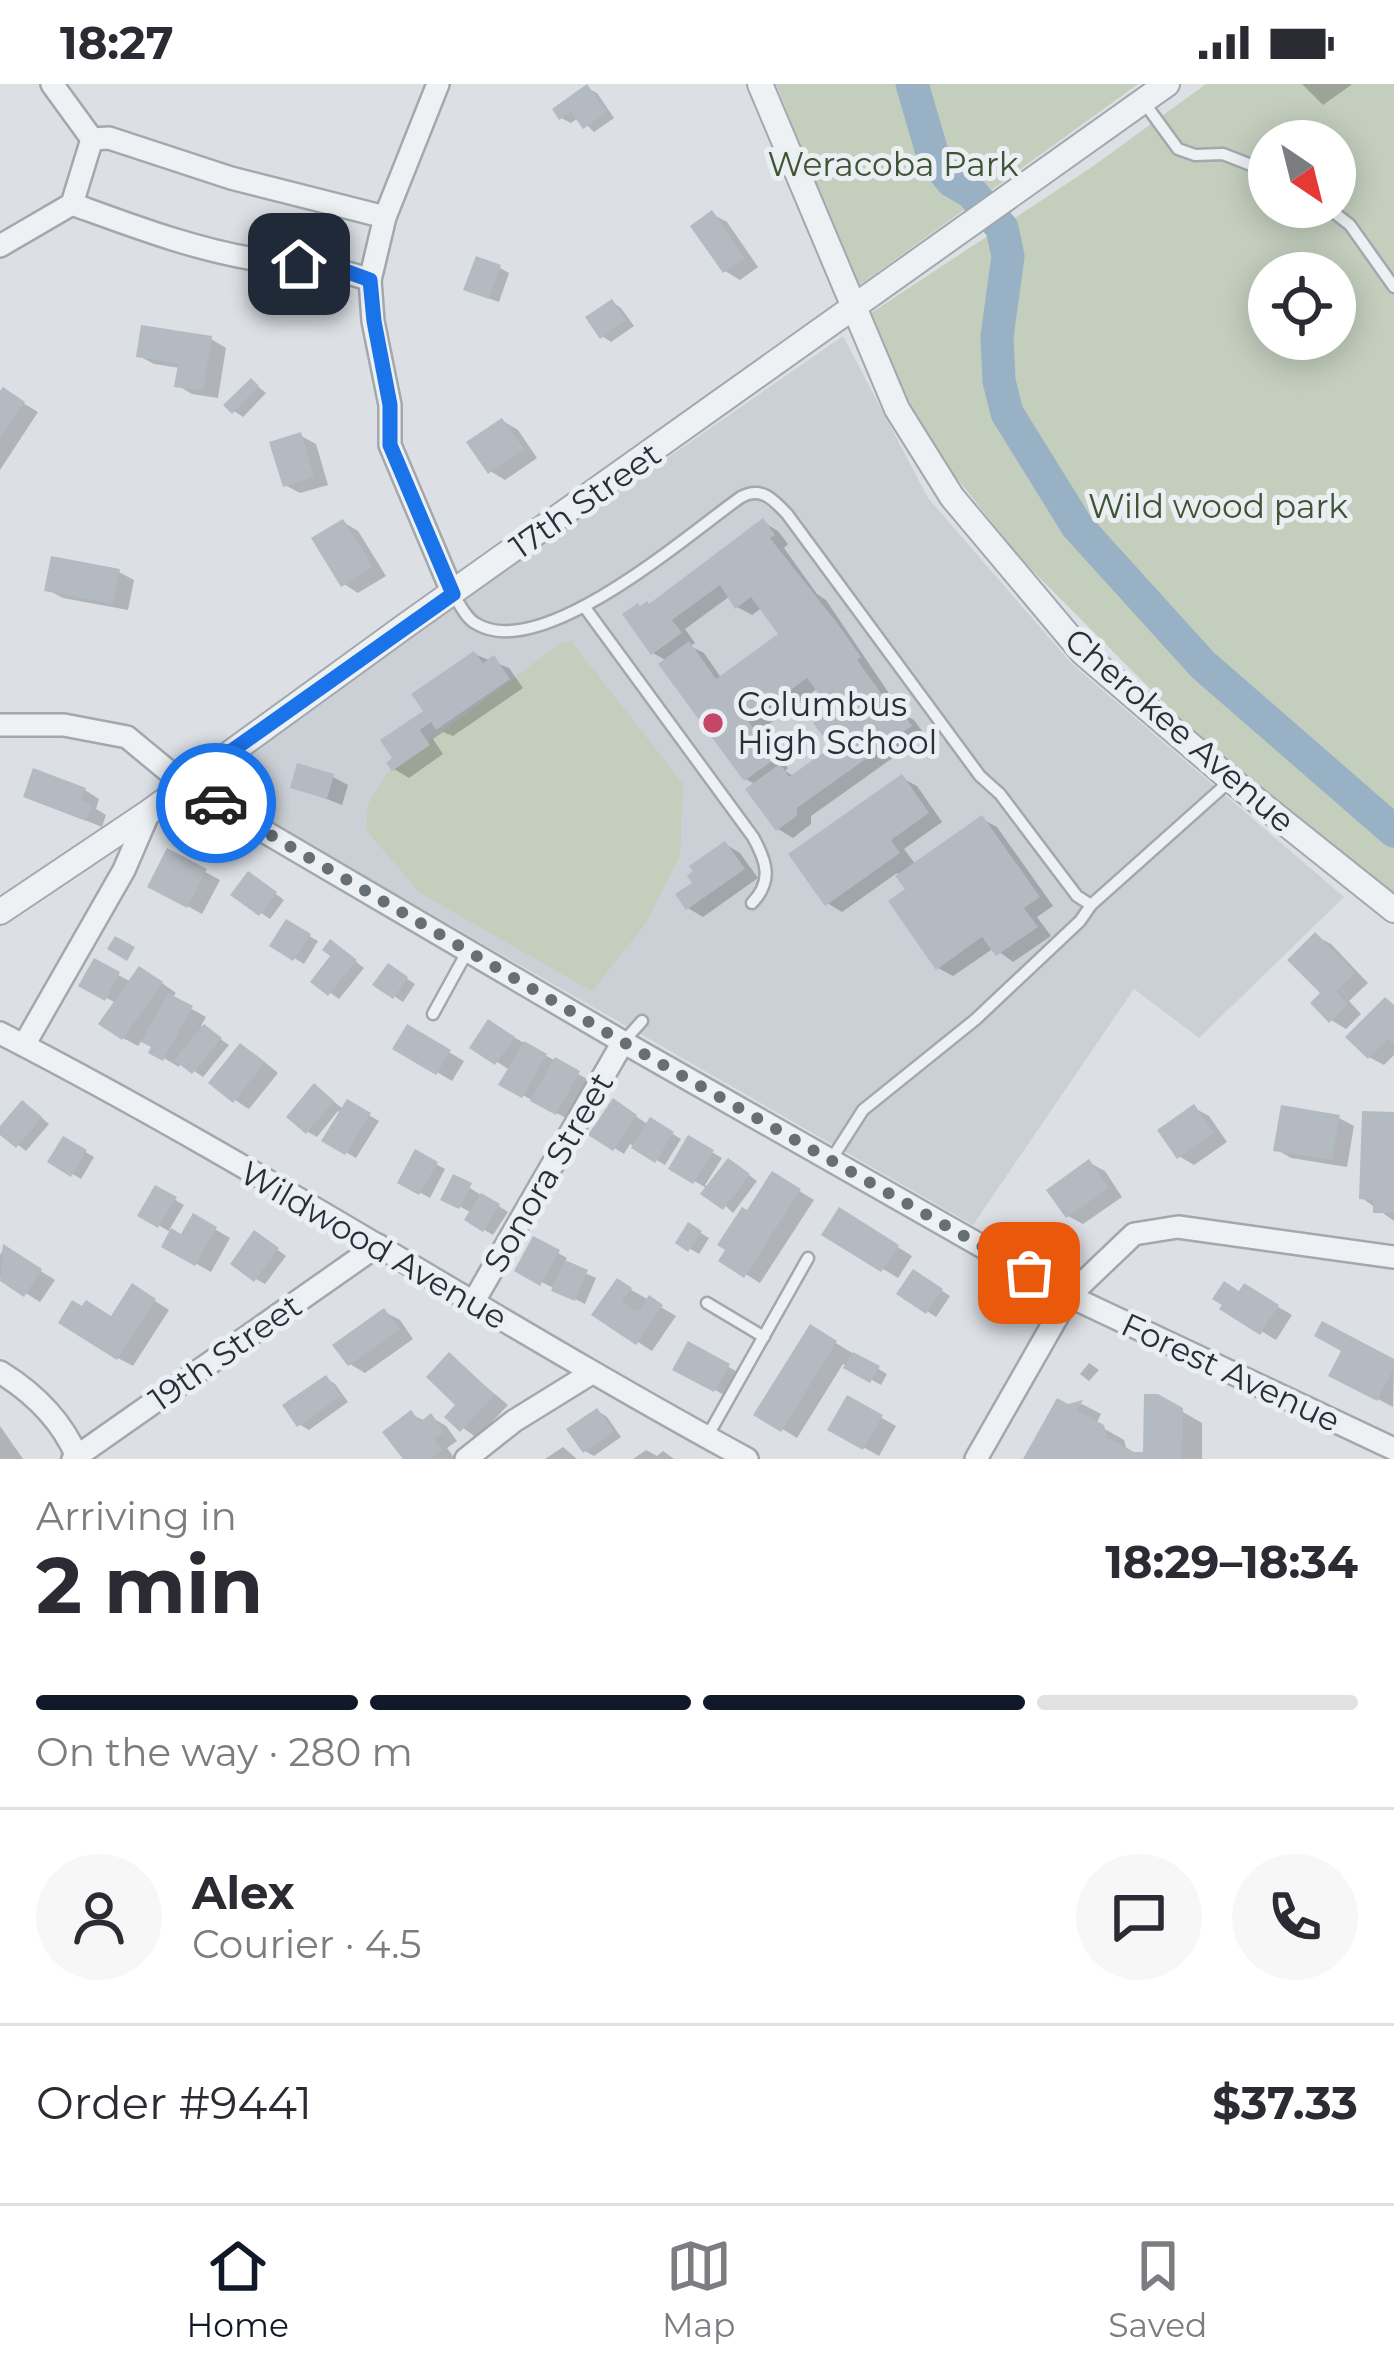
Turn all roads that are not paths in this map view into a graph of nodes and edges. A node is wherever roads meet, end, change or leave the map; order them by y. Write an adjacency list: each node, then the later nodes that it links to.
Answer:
1 (52, 84): 6 (street)
2 (438, 84): 9 (street)
3 (760, 84): 14 (street, Cherokee Avenue)
4 (1167, 84): 5 (street, 17th Street)
5 (1143, 101): 7 (lane); 14 (street, 17th Street)
6 (92, 139): 8 (street); 9 (street)
7 (1248, 164)
8 (71, 204): 11 (street); 12 (street)
9 (385, 217): 12 (street)
10 (1352, 228): 13 (lane)
11 (0, 246)
12 (370, 280): 15 (street)
13 (1394, 287)
14 (853, 310): 15 (street, 17th Street); 18 (street, Cherokee Avenue)
15 (453, 594): 16 (lane); 19 (street, 17th Street)
16 (586, 609): 21 (lane); 22 (lane)
17 (0, 725): 19 (street, Forest Avenue)
18 (1231, 780): 22 (lane); 23 (street, Cherokee Avenue)
19 (185, 784): 20 (street, 17th Street); 25 (street, Forest Avenue)
20 (149, 812): 24 (street, 17th Street); 30 (street)
21 (752, 903)
22 (1091, 905): 31 (lane)
23 (1394, 910)
24 (0, 912)
25 (467, 952): 26 (lane); 29 (street, Forest Avenue)
26 (433, 1015)
27 (642, 1021): 29 (lane)
28 (0, 1033): 30 (street, Wildwood Avenue)
29 (623, 1042): 31 (street, Forest Avenue); 36 (street, Sonora Street)
30 (24, 1045): 32 (street, Wildwood Avenue)
31 (831, 1160): 35 (street, Forest Avenue)
32 (378, 1245): 36 (street, Wildwood Avenue); 43 (street, 19th Street)
33 (1394, 1257): 35 (street)
34 (808, 1258): 38 (lane)
35 (1069, 1296): 42 (street, Forest Avenue); 46 (street)
36 (474, 1301): 40 (street, Wildwood Avenue)
37 (707, 1303): 38 (lane)
38 (764, 1337): 41 (lane)
39 (0, 1372): 43 (street)
40 (590, 1374): 41 (street, Wildwood Avenue); 44 (street)
41 (707, 1437): 45 (street, Wildwood Avenue)
42 (1394, 1449)
43 (76, 1458)
44 (466, 1459)
45 (747, 1459)
46 (976, 1459)

